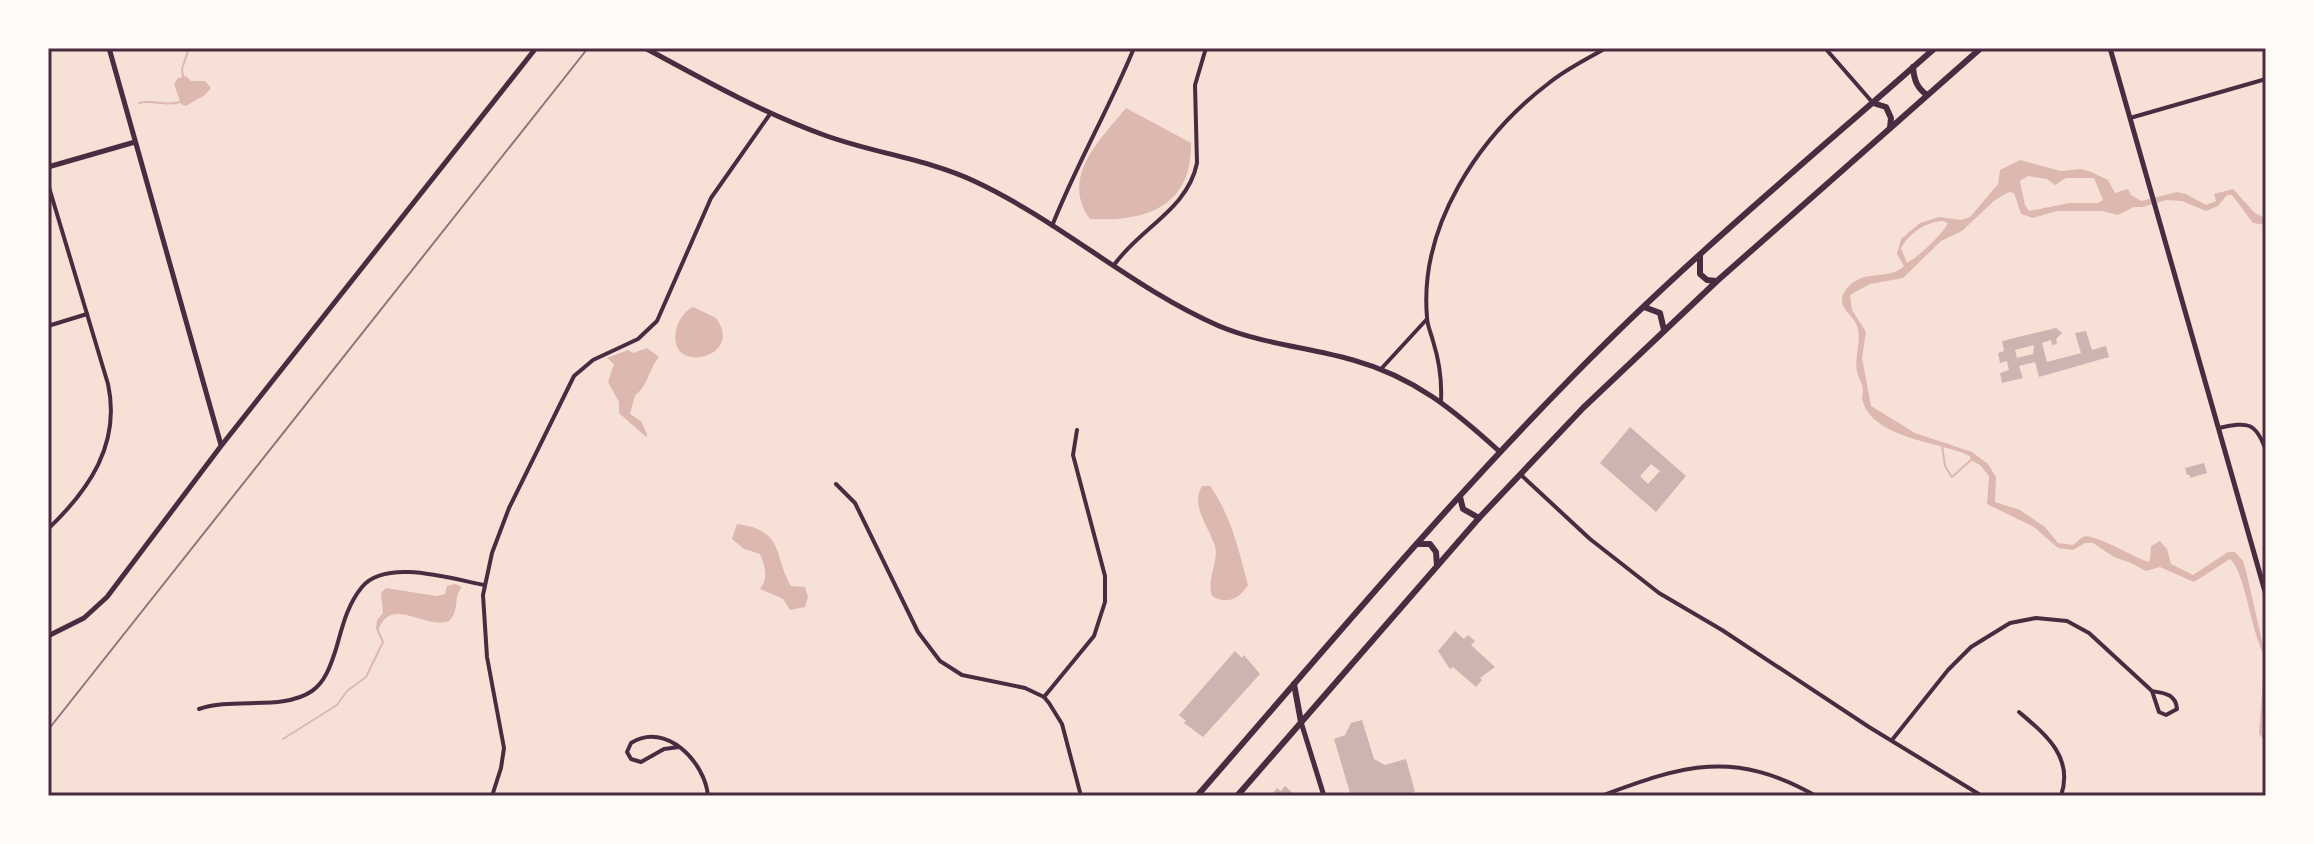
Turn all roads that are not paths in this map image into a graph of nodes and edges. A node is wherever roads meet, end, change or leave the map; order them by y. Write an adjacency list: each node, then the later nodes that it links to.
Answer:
1 (109, 48): 18 (street)
2 (536, 48): 34 (street)
3 (645, 48): 15 (street)
4 (1134, 48): 21 (street)
5 (1206, 48): 23 (street)
6 (1606, 48): 27 (street)
7 (1825, 48): 14 (street)
8 (1935, 48): 11 (main road)
9 (1981, 48): 13 (main road)
10 (2110, 48): 16 (street)
11 (1913, 67): 13 (main road); 14 (main road)
12 (2266, 79): 16 (street)
13 (1927, 95): 17 (main road)
14 (1873, 103): 17 (main road); 22 (main road)
15 (770, 114): 21 (street); 44 (street)
16 (2130, 118): 32 (street)
17 (1890, 128): 24 (main road)
18 (135, 142): 19 (street); 34 (street)
19 (48, 167)
20 (48, 184): 26 (street)
21 (1052, 226): 23 (street)
22 (1700, 256): 24 (main road); 25 (main road)
23 (1114, 265): 30 (street)
24 (1717, 281): 29 (main road)
25 (1644, 307): 29 (main road); 36 (main road)
26 (87, 314): 28 (street); 41 (street)
27 (1427, 319): 30 (street); 31 (street)
28 (48, 326)
29 (1664, 330): 37 (main road)
30 (1381, 369): 31 (street)
31 (1441, 401): 36 (street)
32 (2219, 428): 35 (street); 45 (street)
33 (1077, 430): 49 (street)
34 (221, 446): 46 (street)
35 (2266, 451)
36 (1500, 452): 39 (main road)
37 (1520, 474): 40 (main road); 53 (street)
38 (836, 484): 49 (street)
39 (1460, 497): 40 (main road); 42 (main road)
40 (1479, 518): 43 (main road)
41 (48, 529)
42 (1419, 544): 43 (main road); 47 (main road)
43 (1437, 566): 52 (main road)
44 (484, 585): 50 (street); 56 (street)
45 (2266, 595)
46 (48, 636)
47 (1294, 684): 52 (main road); 58 (main road)
48 (2152, 691): 48 (street); 53 (street)
49 (1044, 697): 55 (street)
50 (199, 709)
51 (2019, 712): 65 (street)
52 (1301, 722): 60 (main road); 61 (street)
53 (1892, 741): 64 (street)
54 (679, 747): 54 (street); 57 (street)
55 (1079, 795)
56 (492, 796)
57 (708, 796)
58 (1198, 796): 59 (main road)
59 (1211, 796)
60 (1237, 796)
61 (1324, 796)
62 (1601, 796): 63 (street)
63 (1816, 796)
64 (1982, 796)
65 (2061, 796)

